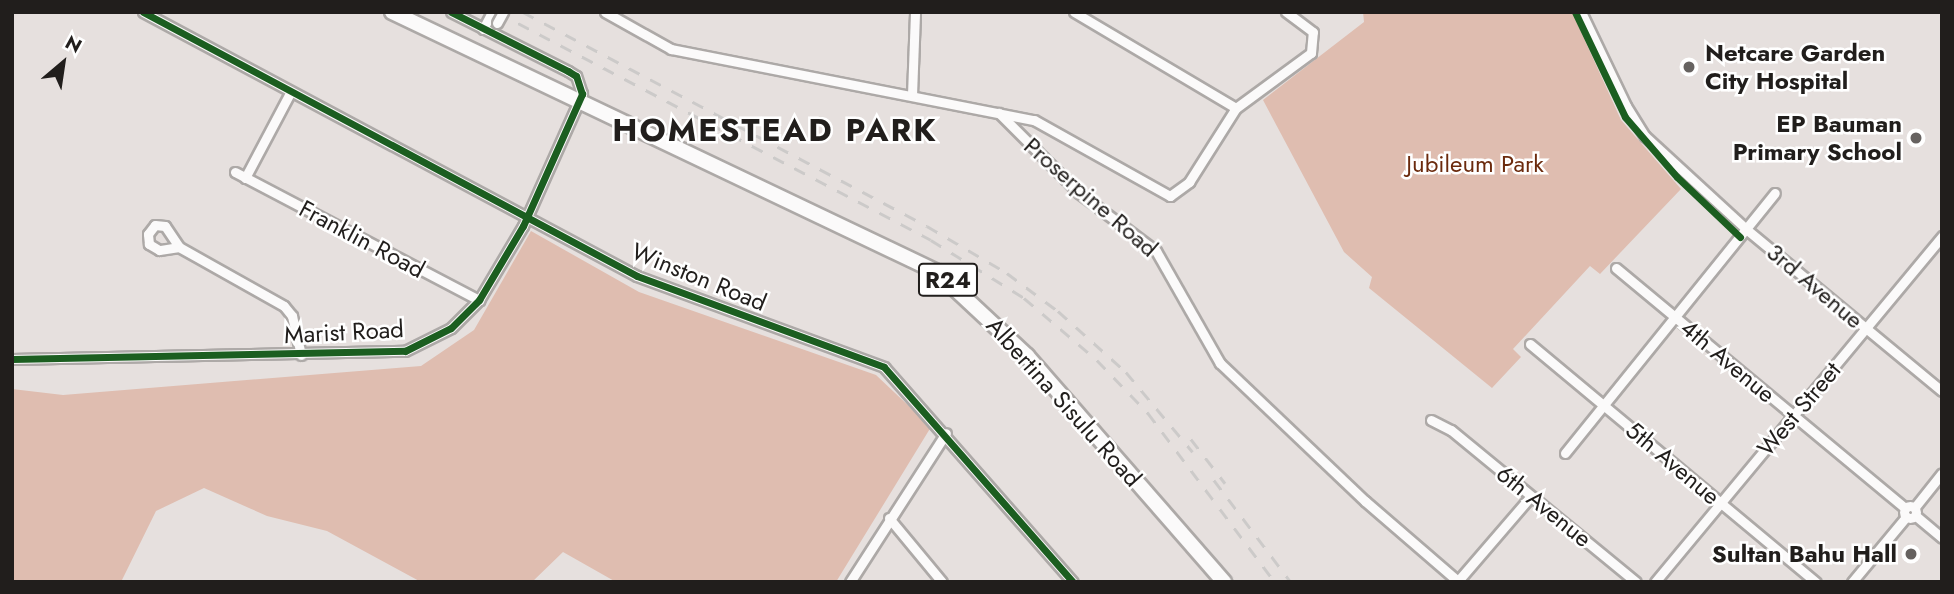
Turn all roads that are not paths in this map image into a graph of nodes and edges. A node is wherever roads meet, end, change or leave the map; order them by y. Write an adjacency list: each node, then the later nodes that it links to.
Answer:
1 (144, 12): 12 (street, Winston Road)
2 (392, 12): 14 (main road, Albertina Sisulu Road / R24)
3 (451, 12): 11 (street)
4 (503, 12): 10 (street, bridge)
5 (605, 12): 13 (street, Proserpine Road)
6 (915, 12): 13 (street)
7 (1074, 12): 15 (street)
8 (1286, 12): 15 (street)
9 (1581, 12): 21 (street, 3rd Avenue)
10 (492, 18): 11 (street)
11 (487, 31): 14 (street)
12 (290, 93): 18 (street); 20 (street, Winston Road)
13 (912, 95): 16 (street, Proserpine Road)
14 (582, 101): 20 (street, Marist Road); 47 (main road, Albertina Sisulu Road / R24)
15 (1236, 108): 16 (street, Proserpine Road)
16 (998, 112): 43 (street, Proserpine Road)
17 (235, 173): 18 (street, Franklin Road)
18 (245, 178): 25 (street, Franklin Road)
19 (1775, 193): 21 (street)
20 (528, 218): 25 (street, Marist Road); 35 (street, Winston Road)
21 (1746, 229): 26 (street); 27 (street, 3rd Avenue)
22 (1941, 239): 27 (street, West Street)
23 (179, 247): 29 (street)
24 (1616, 268): 26 (street, 4th Avenue)
25 (479, 300): 29 (street, Marist Road)
26 (1675, 317): 32 (street); 33 (street, 4th Avenue)
27 (1865, 328): 31 (street, 3rd Avenue); 33 (street, West Street)
28 (1530, 344): 32 (street, 5th Avenue)
29 (300, 355): 30 (street, Marist Road)
30 (12, 359)
31 (1942, 391)
32 (1604, 405): 36 (street); 39 (street, 5th Avenue)
33 (1793, 415): 39 (street, West Street); 40 (street, 4th Avenue)
34 (1431, 420): 38 (street, 6th Avenue)
35 (946, 433): 41 (street); 46 (street, Winston Road)
36 (1565, 453)
37 (1942, 472): 40 (street)
38 (1531, 496): 43 (street); 48 (street, 6th Avenue)
39 (1721, 503): 49 (street, West Street); 50 (street, 5th Avenue)
40 (1910, 512): 42 (street, 4th Avenue); 51 (street)
41 (889, 518): 44 (street); 45 (street)
42 (1942, 538)
43 (1458, 581)
44 (850, 582)
45 (942, 582)
46 (1073, 582)
47 (1224, 582)
48 (1636, 582)
49 (1655, 582)
50 (1816, 582)
51 (1852, 582)

